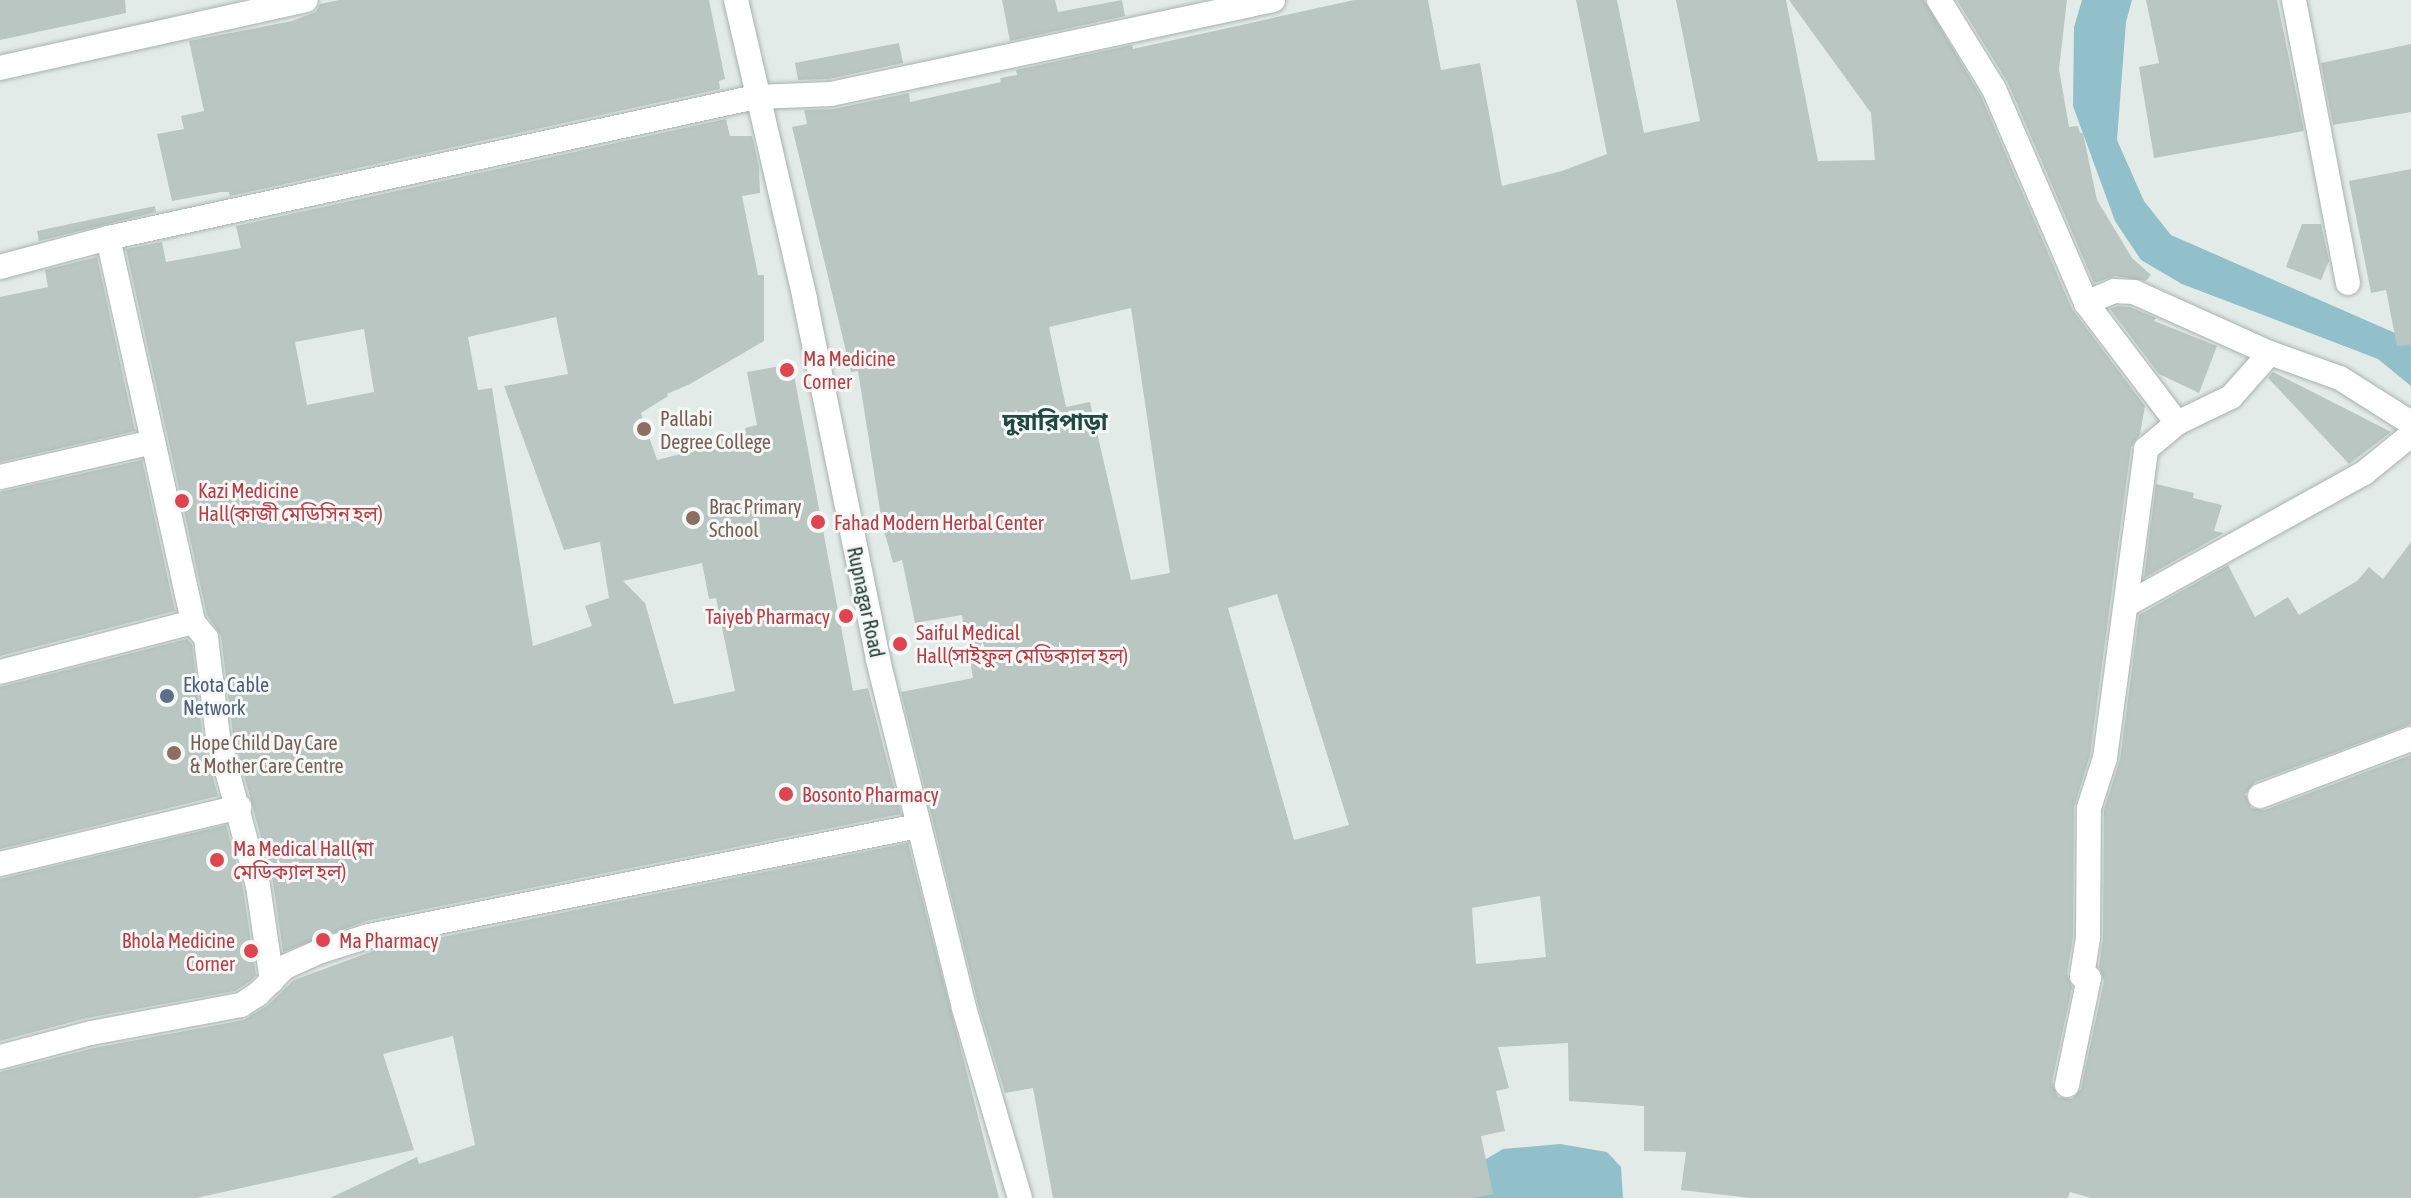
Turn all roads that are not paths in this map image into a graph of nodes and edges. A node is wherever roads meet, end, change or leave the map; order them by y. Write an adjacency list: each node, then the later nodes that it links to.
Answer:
1 (306, 0): 6 (street)
2 (736, 0): 7 (street, Rupnagar Road)
3 (1273, 0): 7 (street)
4 (1939, 0): 11 (street)
5 (2294, 0): 10 (street)
6 (0, 68)
7 (756, 97): 8 (street); 24 (street, Rupnagar Road)
8 (108, 238): 9 (street); 16 (street)
9 (0, 267)
10 (2348, 283)
11 (2086, 303): 12 (street); 13 (street)
12 (2270, 353): 13 (street); 14 (street)
13 (2177, 423): 18 (street)
14 (2411, 423)
15 (2411, 435): 18 (street)
16 (153, 442): 17 (street); 19 (street)
17 (0, 477)
18 (2126, 605): 28 (street)
19 (193, 622): 20 (street); 23 (street)
20 (0, 672)
21 (2411, 739): 22 (street)
22 (2260, 796)
23 (239, 807): 25 (street); 26 (street)
24 (918, 826): 26 (street); 29 (street, Rupnagar Road)
25 (0, 864)
26 (272, 981): 27 (street)
27 (0, 1057)
28 (2067, 1085)
29 (1020, 1198)

